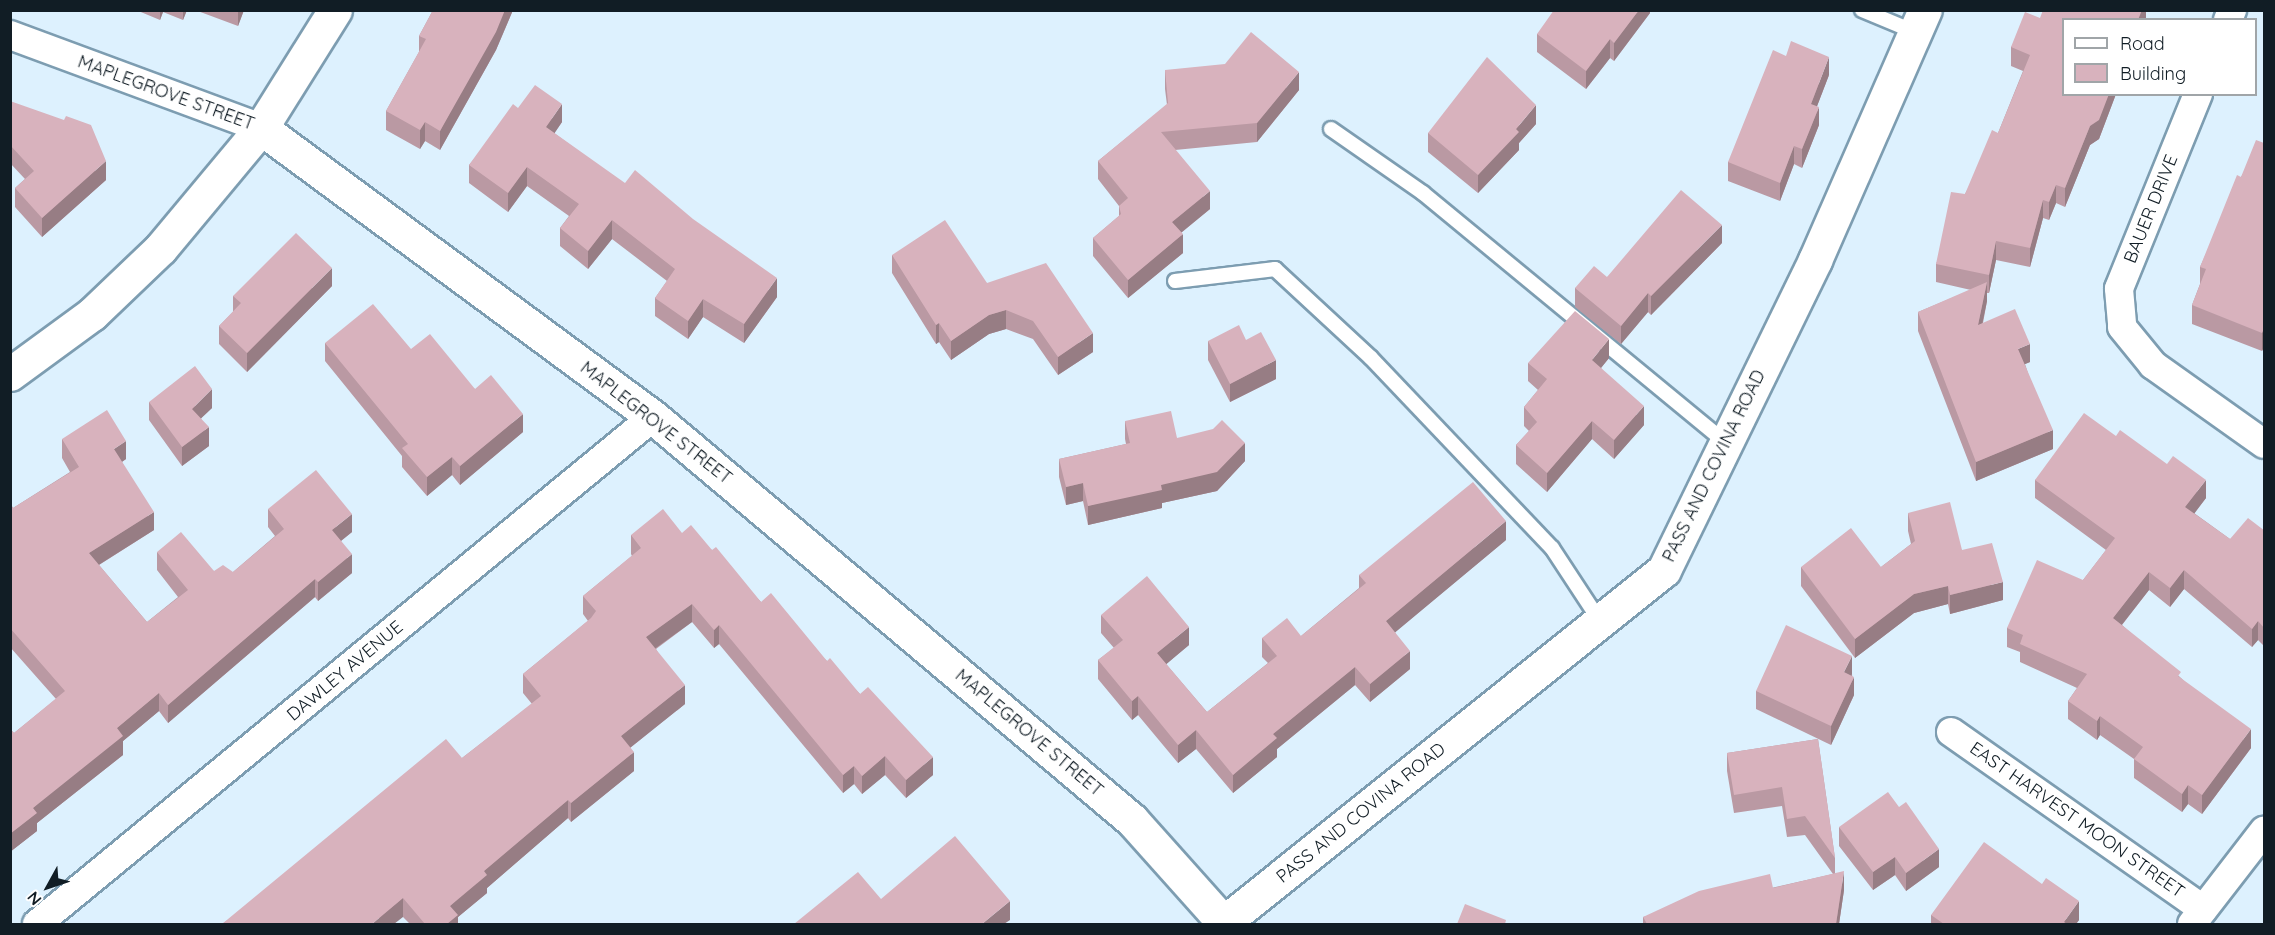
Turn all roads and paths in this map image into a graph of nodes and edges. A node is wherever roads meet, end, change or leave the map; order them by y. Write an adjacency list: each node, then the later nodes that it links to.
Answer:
1 (335, 10): 6 (street)
2 (1862, 10): 3 (lane)
3 (1920, 21): 11 (street, PASS AND COVINA ROAD)
4 (10, 35): 6 (street, MAPLEGROVE STREET)
5 (2197, 96): 12 (street, BAUER DRIVE)
6 (261, 128): 9 (street); 10 (street, MAPLEGROVE STREET)
7 (1331, 129): 11 (lane)
8 (1175, 281): 13 (lane)
9 (10, 374)
10 (653, 417): 17 (street, DAWLEY AVENUE); 18 (street, MAPLEGROVE STREET)
11 (1724, 441): 13 (street, PASS AND COVINA ROAD)
12 (2265, 444)
13 (1600, 621): 18 (street, PASS AND COVINA ROAD)
14 (1951, 732): 16 (street, EAST HARVEST MOON STREET)
15 (2265, 831): 16 (street)
16 (2197, 917)
17 (38, 924)
18 (1223, 924)

